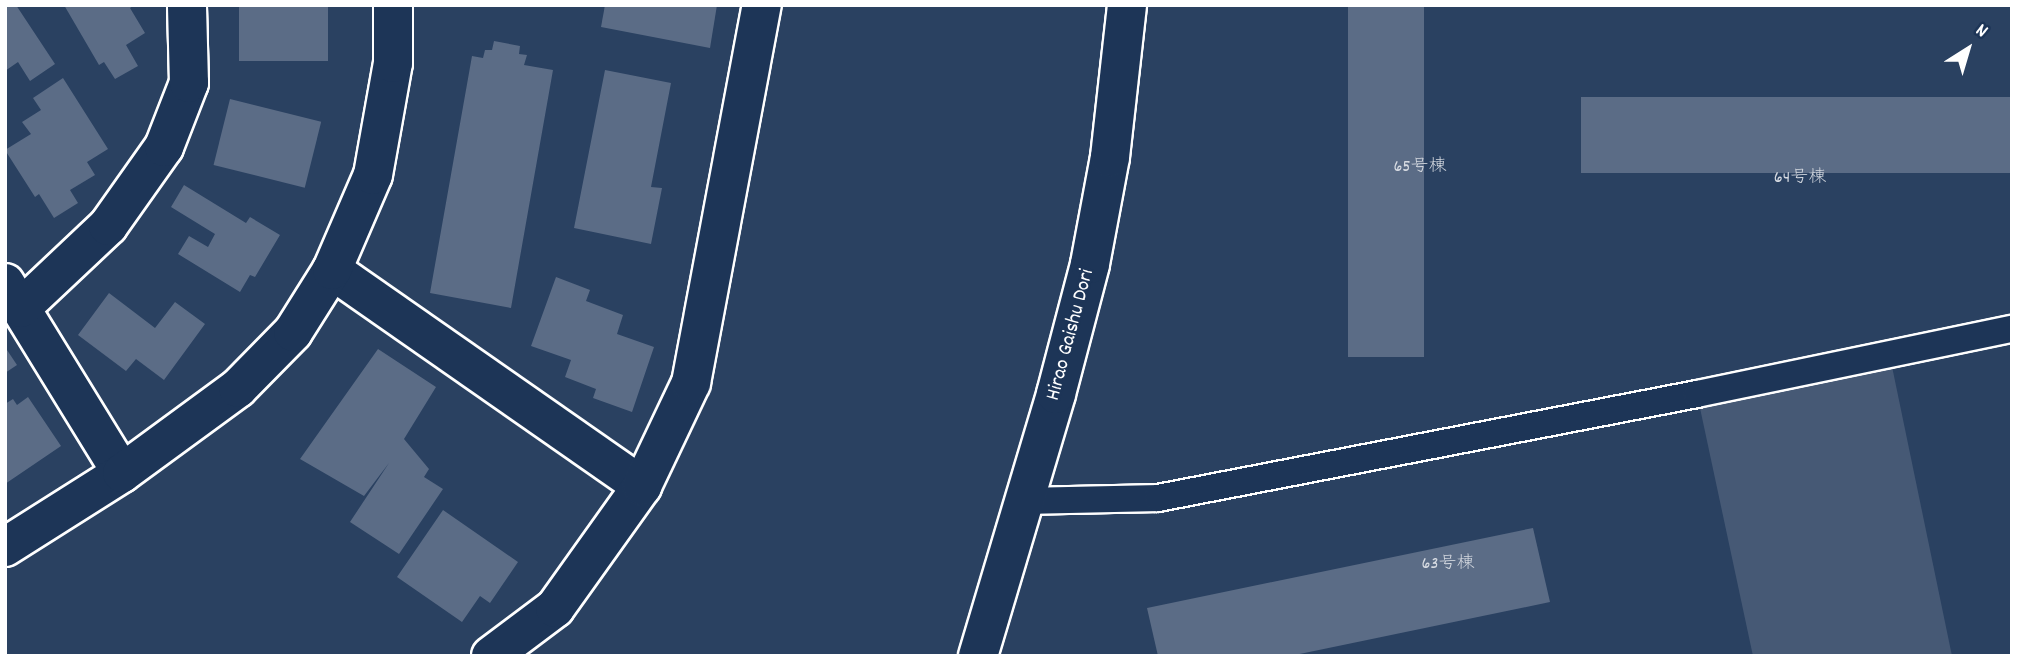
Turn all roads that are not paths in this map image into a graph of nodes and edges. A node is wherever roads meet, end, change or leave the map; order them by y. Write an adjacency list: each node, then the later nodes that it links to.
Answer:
1 (187, 5): 6 (street)
2 (393, 5): 5 (street)
3 (762, 5): 9 (street)
4 (1127, 5): 10 (street, Hirao Gaishu Dori)
5 (332, 270): 8 (street); 9 (street)
6 (13, 296): 8 (street)
7 (2012, 329): 10 (lane)
8 (122, 473): 11 (street)
9 (642, 486): 12 (street)
10 (1025, 501): 13 (street, Hirao Gaishu Dori)
11 (5, 547)
12 (491, 656)
13 (978, 656)

